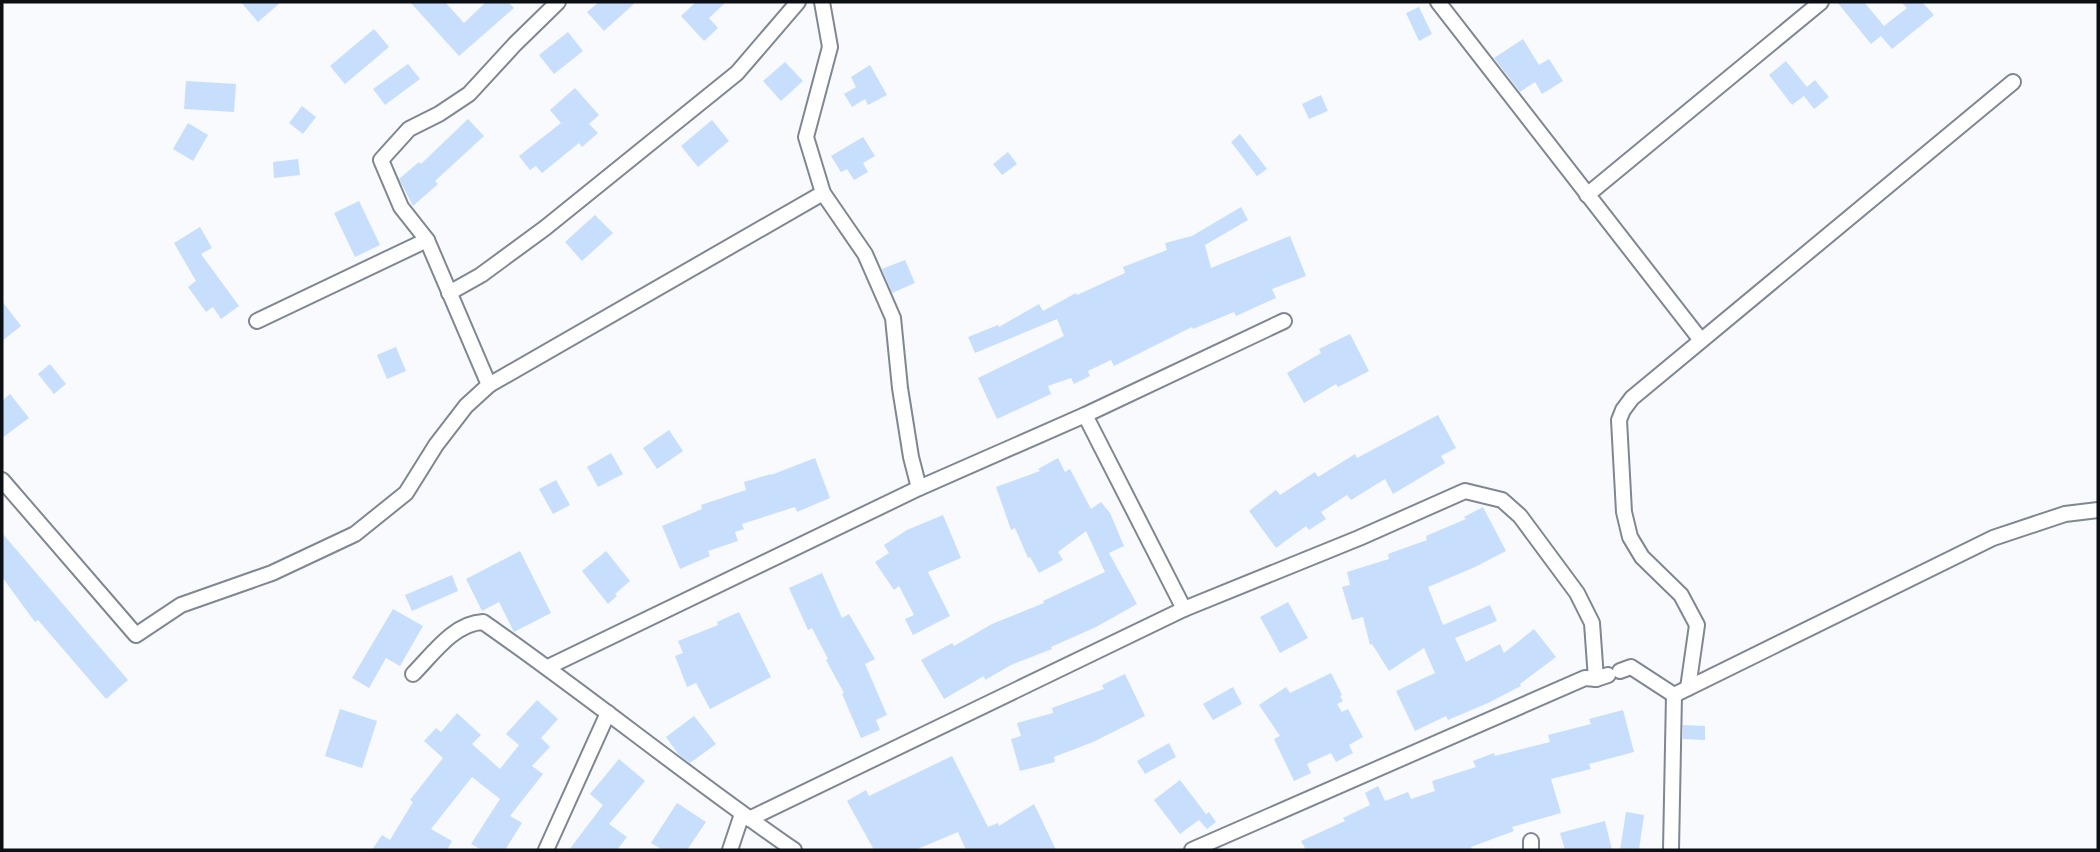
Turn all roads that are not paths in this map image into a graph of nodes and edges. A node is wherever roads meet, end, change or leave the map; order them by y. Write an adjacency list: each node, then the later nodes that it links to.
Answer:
1 (558, 2): 9 (street)
2 (799, 2): 10 (street)
3 (822, 2): 7 (street)
4 (1437, 2): 8 (street)
5 (1821, 2): 8 (street)
6 (2013, 82): 13 (street)
7 (823, 193): 14 (street); 17 (street)
8 (1587, 195): 13 (street)
9 (427, 240): 10 (street); 12 (street)
10 (449, 293): 14 (street)
11 (1284, 320): 15 (street)
12 (257, 321)
13 (1700, 339): 23 (street)
14 (489, 385): 16 (street)
15 (1085, 415): 17 (street); 19 (street)
16 (2, 480)
17 (919, 488): 20 (street)
18 (2098, 510): 23 (street)
19 (1184, 609): 22 (street); 26 (street)
20 (548, 667): 21 (street); 25 (street)
21 (413, 674)
22 (1608, 675): 24 (street); 30 (street)
23 (1688, 688): 24 (street)
24 (1674, 695): 31 (street)
25 (608, 713): 26 (street); 27 (street)
26 (746, 817): 28 (street); 29 (street)
27 (546, 850)
28 (730, 850)
29 (794, 850)
30 (1192, 850)
31 (1671, 850)

